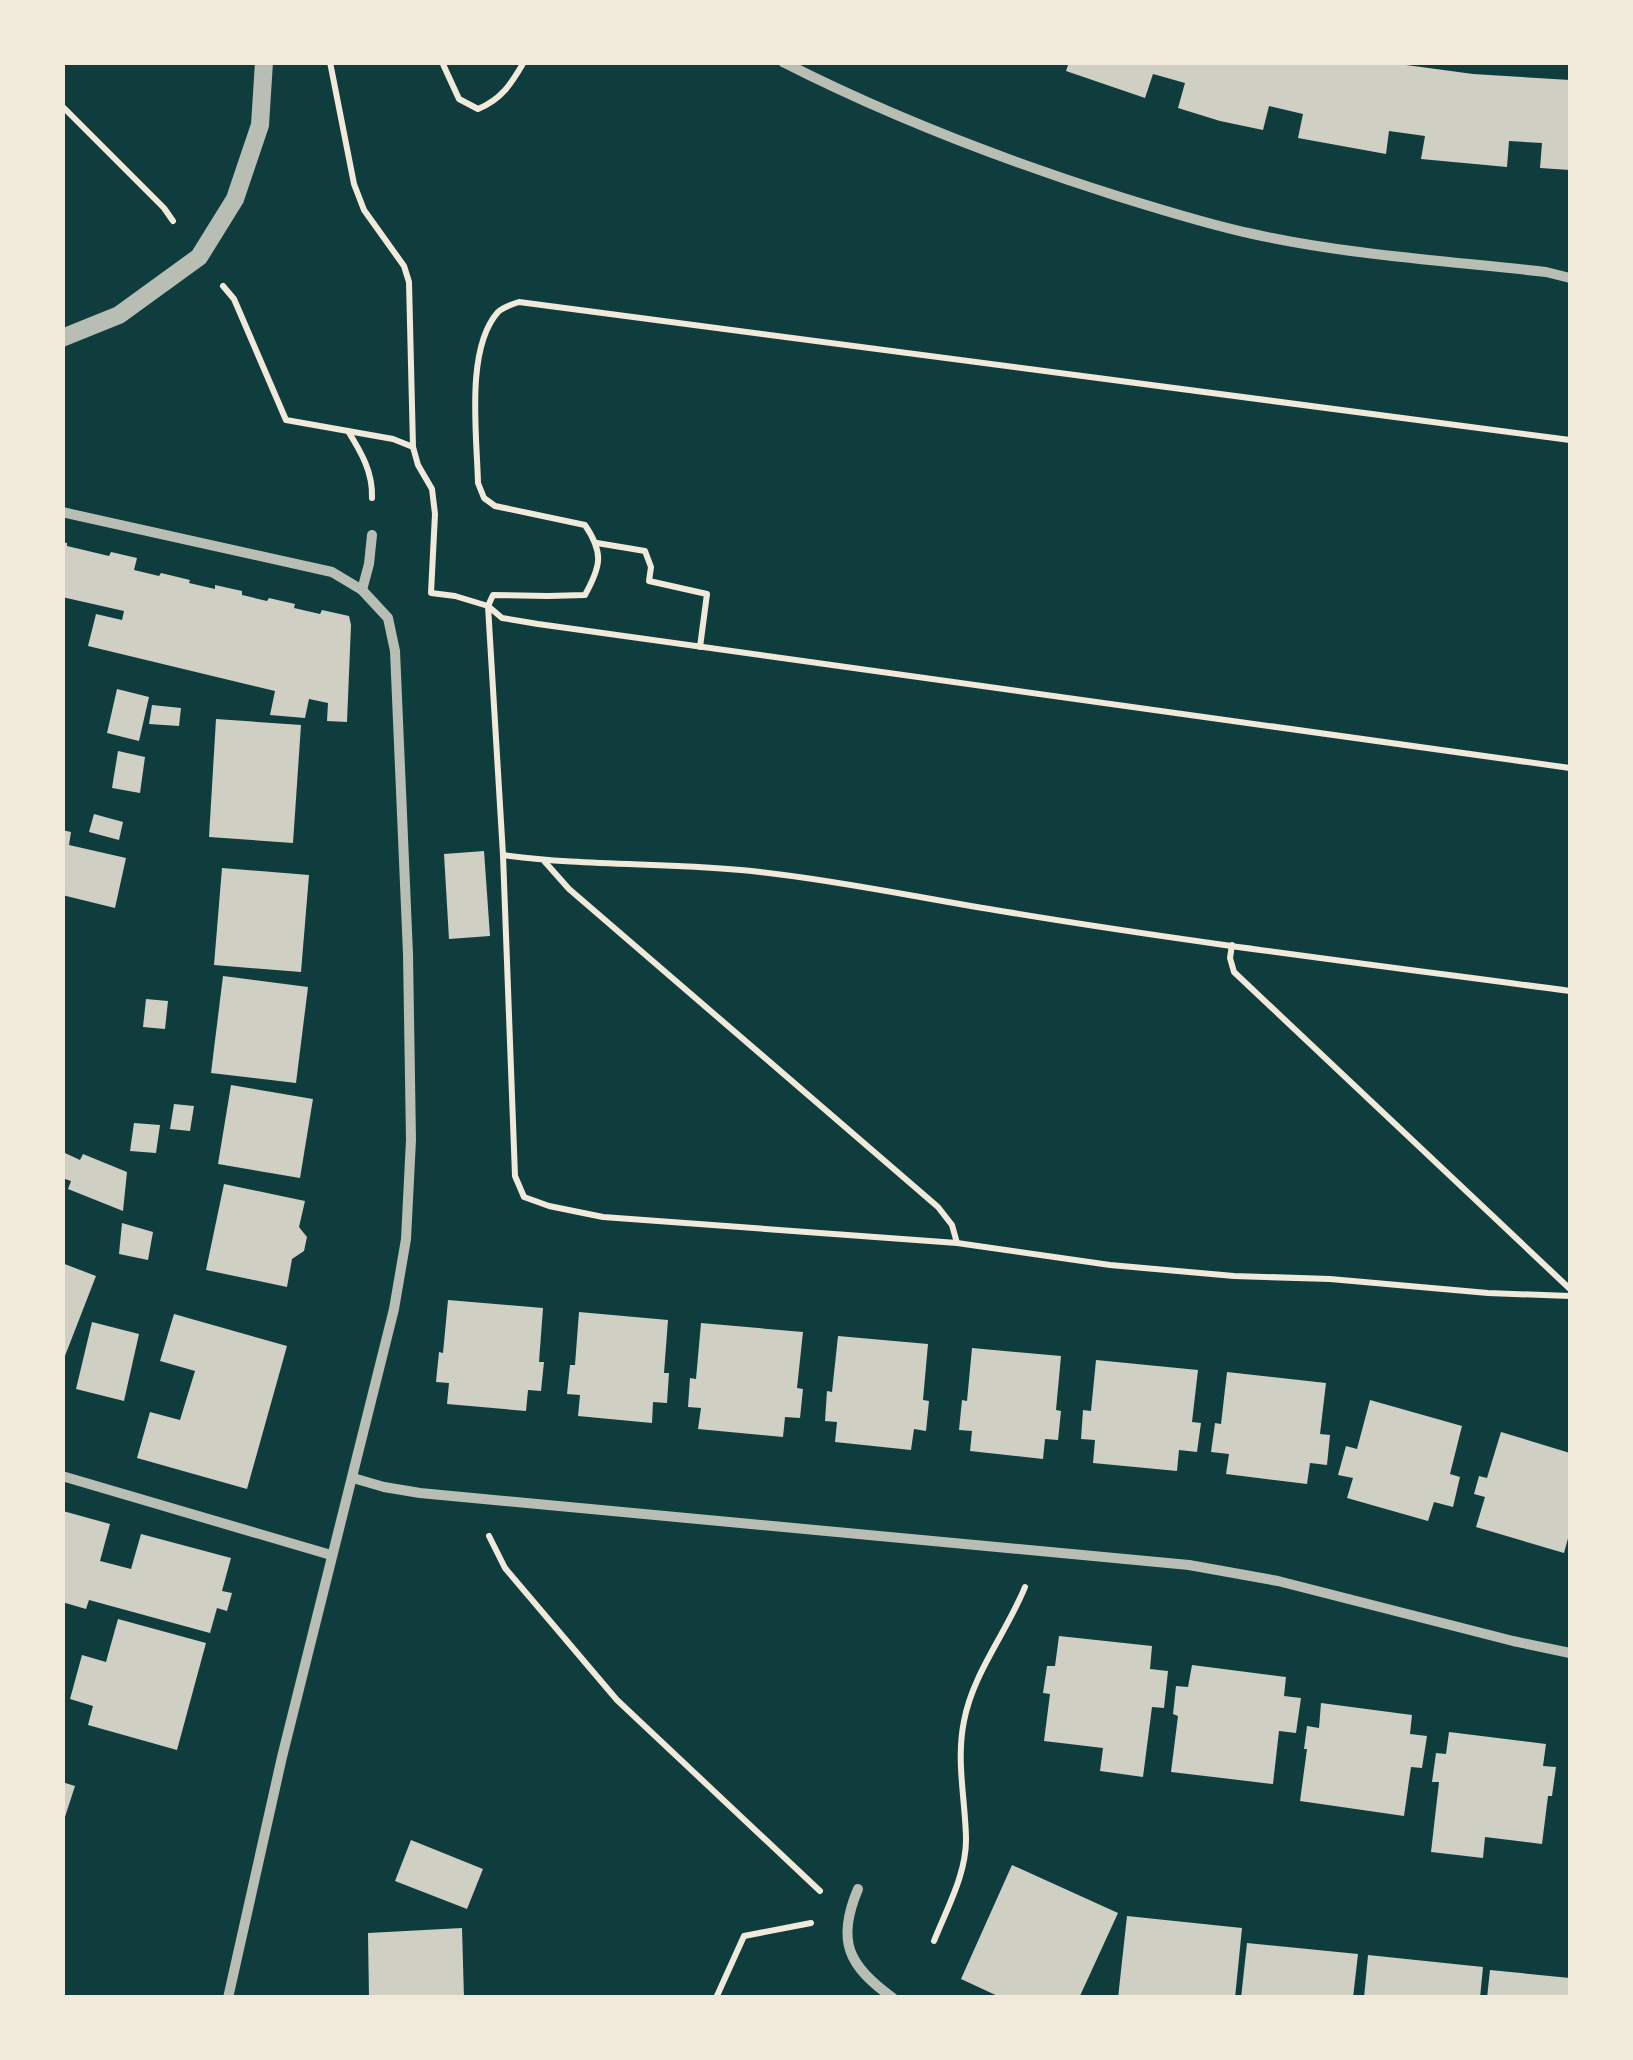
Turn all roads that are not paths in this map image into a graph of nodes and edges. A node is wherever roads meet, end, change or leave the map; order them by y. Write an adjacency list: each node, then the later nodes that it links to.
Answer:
1 (264, 62): 4 (street)
2 (783, 62): 3 (street)
3 (1570, 278)
4 (62, 338)
5 (62, 512): 7 (street)
6 (372, 535): 7 (street)
7 (362, 590): 9 (street)
8 (62, 1476): 10 (street)
9 (353, 1478): 10 (street); 11 (street)
10 (331, 1555): 13 (street)
11 (1570, 1653)
12 (858, 1889): 14 (street)
13 (228, 1998)
14 (893, 1998)

